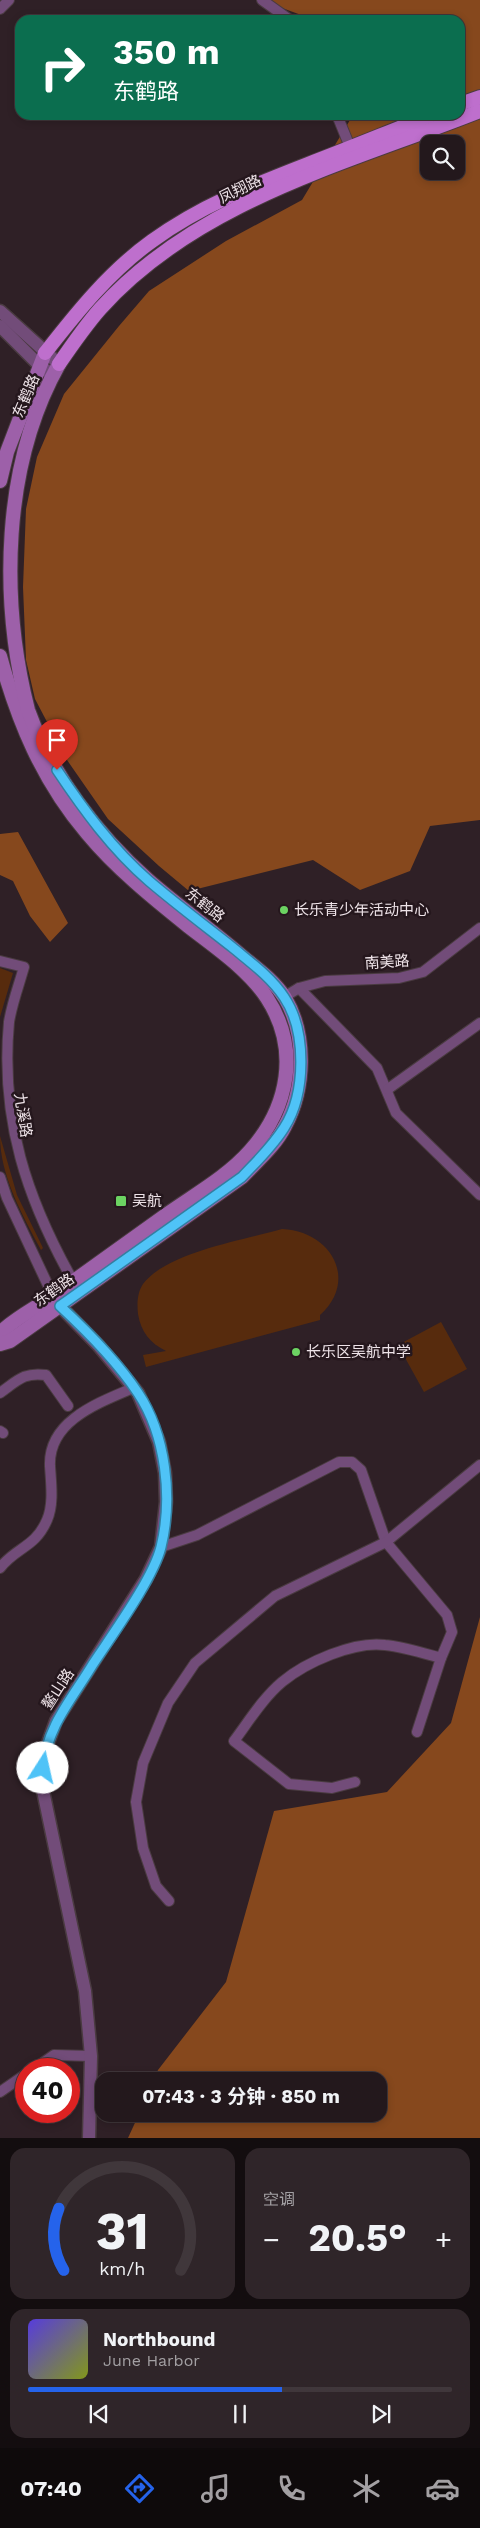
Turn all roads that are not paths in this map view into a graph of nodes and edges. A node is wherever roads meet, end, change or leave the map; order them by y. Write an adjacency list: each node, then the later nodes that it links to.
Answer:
1 (9, 0): 3 (street)
2 (262, 0): 4 (street)
3 (0, 9)
4 (283, 15)
5 (480, 97): 6 (main road)
6 (465, 102)
7 (480, 111): 8 (main road, 凤翔路)
8 (465, 117)
9 (339, 120): 12 (street)
10 (419, 120): 12 (main road, 凤翔路)
11 (457, 120): 16 (main road, 凤翔路)
12 (350, 147): 15 (main road, 凤翔路)
13 (0, 311): 15 (street, 东鹤路)
14 (0, 326): 15 (street, 东鹤路)
15 (43, 360): 16 (street, 东鹤路); 17 (main road, 东鹤路)
16 (56, 369): 22 (main road, 东鹤路)
17 (0, 481)
18 (0, 656): 27 (main road, 东鹤路)
19 (480, 928): 21 (street, 南美路)
20 (0, 961): 27 (street, 九溪路)
21 (300, 988): 22 (street, 南美路); 24 (street)
22 (284, 997): 28 (main road, 东鹤路)
23 (480, 1023): 24 (street)
24 (388, 1089): 26 (street)
25 (0, 1177): 28 (street)
26 (480, 1195)
27 (73, 1282): 28 (main road, 东鹤路)
28 (56, 1301): 29 (main road, 东鹤路); 30 (main road, 东鹤路); 31 (street, 鳌山路)
29 (0, 1333)
30 (0, 1344)
31 (133, 1388): 36 (street, 鳌山路); 37 (street)
32 (0, 1393): 33 (street)
33 (68, 1406)
34 (480, 1465): 35 (street)
35 (386, 1542): 36 (street); 38 (street); 41 (street)
36 (161, 1547): 42 (street, 鳌山路)
37 (0, 1568)
38 (441, 1658): 39 (street); 40 (street)
39 (417, 1732)
40 (355, 1782)
41 (169, 1901)
42 (91, 2056): 43 (street); 46 (street, 鳌山路)
43 (50, 2058)
44 (15, 2082): 45 (street)
45 (0, 2092)
46 (89, 2138)

